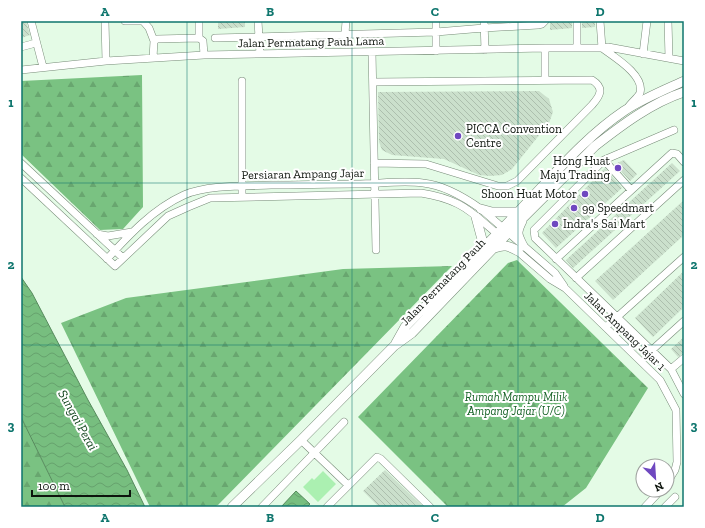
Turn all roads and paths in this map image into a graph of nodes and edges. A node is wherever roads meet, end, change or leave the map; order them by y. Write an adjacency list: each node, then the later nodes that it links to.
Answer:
1 (32, 21): 20 (street)
2 (105, 21): 33 (street)
3 (125, 21): 19 (street)
4 (199, 21): 17 (street)
5 (258, 21): 16 (street)
6 (346, 21): 15 (street)
7 (436, 21): 14 (street)
8 (545, 21): 13 (street)
9 (577, 21): 23 (street)
10 (600, 21): 24 (street)
11 (647, 21): 29 (street)
12 (668, 21): 32 (street)
13 (484, 24): 14 (street); 25 (street)
14 (436, 32): 15 (street); 26 (street)
15 (345, 34): 16 (street)
16 (259, 36): 18 (street); 28 (street)
17 (199, 38): 19 (street); 30 (street)
18 (215, 38)
19 (154, 41): 31 (street)
20 (36, 43): 21 (street); 35 (street)
21 (21, 47)
22 (545, 48): 23 (street, Jalan Permatang Pauh Lama); 25 (street, Jalan Permatang Pauh Lama); 37 (street)
23 (577, 48): 24 (street, Jalan Permatang Pauh Lama)
24 (602, 48): 29 (street, Jalan Permatang Pauh Lama); 42 (street)
25 (485, 50): 26 (street, Jalan Permatang Pauh Lama)
26 (436, 51): 27 (street, Jalan Permatang Pauh Lama)
27 (372, 52): 28 (street, Jalan Permatang Pauh Lama); 40 (street)
28 (260, 54): 30 (street, Jalan Permatang Pauh Lama)
29 (643, 54): 32 (street, Jalan Permatang Pauh Lama)
30 (204, 55): 31 (street, Jalan Permatang Pauh Lama)
31 (153, 58): 33 (street, Jalan Permatang Pauh Lama)
32 (669, 58): 34 (street, Jalan Permatang Pauh Lama)
33 (106, 61): 35 (street, Jalan Permatang Pauh Lama)
34 (684, 61)
35 (43, 67): 36 (street, Jalan Permatang Pauh Lama)
36 (21, 70)
37 (545, 79): 40 (street); 47 (street)
38 (242, 81): 51 (street)
39 (684, 81): 42 (main road)
40 (373, 82): 47 (street)
41 (684, 92): 56 (main road, Jalan Permatang Pauh)
42 (626, 110): 56 (main road)
43 (674, 130): 44 (street)
44 (604, 160): 52 (street); 68 (street)
45 (684, 162): 52 (street)
46 (21, 163): 59 (street)
47 (374, 163): 50 (street)
48 (21, 178): 67 (street)
49 (684, 180): 69 (street)
50 (374, 184): 51 (street, Persiaran Ampang Jajar); 53 (street); 55 (street, Persiaran Ampang Jajar)
51 (242, 186): 54 (street); 57 (street, Persiaran Ampang Jajar)
52 (631, 190): 68 (street)
53 (374, 194): 54 (street, Persiaran Ampang Jajar); 55 (street, Persiaran Ampang Jajar); 64 (street)
54 (242, 197): 66 (street, Persiaran Ampang Jajar)
55 (479, 213): 56 (main road); 58 (street, Persiaran Ampang Jajar); 60 (main road)
56 (521, 214): 58 (main road, Jalan Permatang Pauh); 61 (main road)
57 (132, 232): 59 (street); 63 (street, Persiaran Ampang Jajar)
58 (503, 233): 60 (main road); 61 (street, Jalan Ampang Jajar 1); 62 (main road, Jalan Permatang Pauh)
59 (97, 234): 63 (street)
60 (484, 247): 73 (main road)
61 (520, 248): 62 (main road); 72 (street, Jalan Ampang Jajar 1)
62 (493, 249): 73 (main road, Jalan Permatang Pauh)
63 (114, 250): 66 (street); 67 (street, Persiaran Ampang Jajar)
64 (376, 250)
65 (684, 257): 70 (street)
66 (123, 258): 67 (street, Persiaran Ampang Jajar)
67 (107, 259)
68 (556, 259): 69 (street)
69 (576, 278): 70 (street)
70 (617, 318): 72 (street); 74 (street)
71 (684, 321): 74 (street)
72 (606, 328): 81 (street, Jalan Ampang Jajar 1)
73 (394, 346): 79 (main road, Jalan Permatang Pauh)
74 (652, 350): 76 (street)
75 (684, 358): 76 (street)
76 (671, 369): 77 (street)
77 (684, 394)
78 (344, 422): 80 (street)
79 (301, 440): 80 (street); 85 (main road, Jalan Permatang Pauh)
80 (314, 453): 82 (street); 86 (street)
81 (675, 470)
82 (348, 485): 87 (street); 88 (street)
83 (653, 498): 89 (street)
84 (674, 498): 90 (street)
85 (232, 507)
86 (262, 507)
87 (326, 507)
88 (430, 507)
89 (645, 507)
90 (665, 507)

